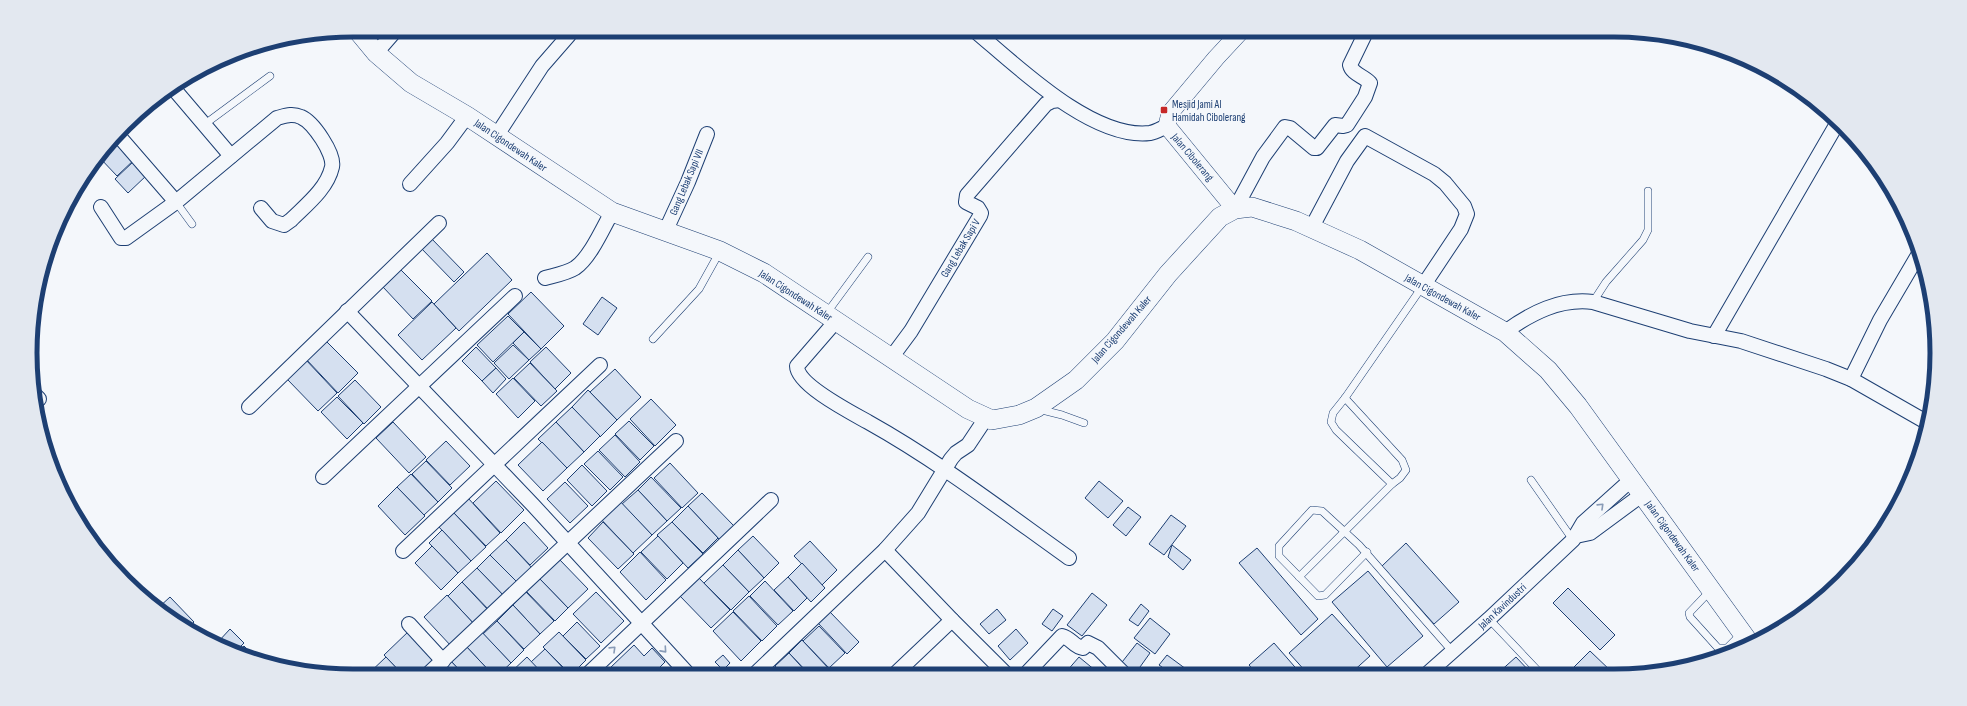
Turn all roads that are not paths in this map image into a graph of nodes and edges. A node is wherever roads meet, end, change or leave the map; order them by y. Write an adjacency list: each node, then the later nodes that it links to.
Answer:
1 (363, 37): 7 (main road, Jalan Cigondewah Kaler)
2 (390, 37): 7 (street)
3 (568, 37): 17 (street)
4 (982, 37): 10 (street)
5 (1236, 37): 14 (street, Jalan Cibolerang)
6 (1364, 37): 13 (street)
7 (376, 53): 11 (main road, Jalan Cigondewah Kaler)
8 (270, 76): 12 (lane)
9 (176, 91): 12 (street)
10 (1059, 100): 14 (street); 44 (street, Gang Lebak Sapi V)
11 (467, 116): 17 (main road, Jalan Cigondewah Kaler); 21 (street)
12 (205, 124): 20 (street)
13 (1347, 125): 18 (street); 26 (street)
14 (1167, 126): 26 (street, Jalan Cibolerang)
15 (1835, 128): 42 (street)
16 (707, 134): 31 (street, Gang Lebak Sapi VII)
17 (497, 135): 27 (main road, Jalan Cigondewah Kaler)
18 (1365, 136): 30 (street); 36 (street)
19 (121, 139): 23 (street)
20 (231, 156): 23 (street); 25 (street)
21 (410, 184)
22 (1648, 191): 38 (lane)
23 (176, 202): 24 (street); 29 (lane)
24 (101, 207)
25 (261, 208)
26 (1235, 209): 30 (main road, Jalan Cigondewah Kaler); 50 (main road, Jalan Cigondewah Kaler)
27 (612, 212): 31 (main road, Jalan Cigondewah Kaler); 35 (street)
28 (439, 223): 39 (street)
29 (192, 224)
30 (1312, 227): 36 (main road, Jalan Cigondewah Kaler)
31 (666, 230): 32 (main road, Jalan Cigondewah Kaler)
32 (720, 251): 40 (main road, Jalan Cigondewah Kaler); 43 (lane)
33 (868, 257): 40 (lane)
34 (1916, 260): 46 (street)
35 (546, 278)
36 (1423, 286): 41 (main road, Jalan Cigondewah Kaler); 48 (lane)
37 (515, 296): 47 (street)
38 (1593, 302): 41 (street); 42 (street)
39 (347, 311): 47 (street); 49 (street)
40 (831, 317): 44 (main road, Jalan Cigondewah Kaler); 56 (street)
41 (1505, 332): 60 (main road, Jalan Cigondewah Kaler)
42 (1714, 336): 46 (street)
43 (654, 339)
44 (891, 358): 51 (main road, Jalan Cigondewah Kaler)
45 (600, 365): 55 (street)
46 (1851, 379): 52 (street)
47 (418, 387): 55 (street); 57 (street)
48 (1345, 398): 59 (lane); 59 (lane)
49 (249, 407)
50 (1036, 408): 51 (main road, Jalan Cigondewah Kaler); 53 (lane)
51 (986, 418): 56 (street)
52 (1923, 420)
53 (1084, 423)
54 (676, 441): 64 (street)
55 (494, 465): 64 (street); 66 (street)
56 (945, 470): 65 (street); 68 (street)
57 (323, 476)
58 (1531, 480): 63 (lane)
59 (1392, 484): 62 (lane)
60 (1637, 486): 63 (street, Jalan Kavindustri); 70 (main road, Jalan Cigondewah Kaler)
61 (771, 500): 73 (street)
62 (1345, 532): 67 (lane); 69 (lane); 69 (lane)
63 (1574, 538): 71 (street, Jalan Kavindustri)
64 (567, 543): 73 (street); 77 (street)
65 (885, 550): 72 (street); 81 (street)
66 (403, 551)
67 (1367, 552): 69 (lane); 76 (lane)
68 (1069, 558)
69 (1300, 577)
70 (1712, 589): 75 (main road, Jalan Cigondewah Kaler); 75 (lane)
71 (1488, 619): 76 (street, Jalan Kavindustri); 87 (lane)
72 (952, 620): 82 (street); 83 (street)
73 (640, 623): 79 (street, one-way to 73); 80 (street, one-way to 80)
74 (410, 624): 77 (street)
75 (1747, 639)
76 (1452, 651): 86 (street, Jalan Kavindustri)
77 (443, 661): 78 (street)
78 (434, 669)
79 (593, 669)
80 (683, 669)
81 (760, 669)
82 (900, 669)
83 (1001, 669)
84 (1033, 669): 85 (street)
85 (1119, 669)
86 (1432, 669)
87 (1535, 669)

